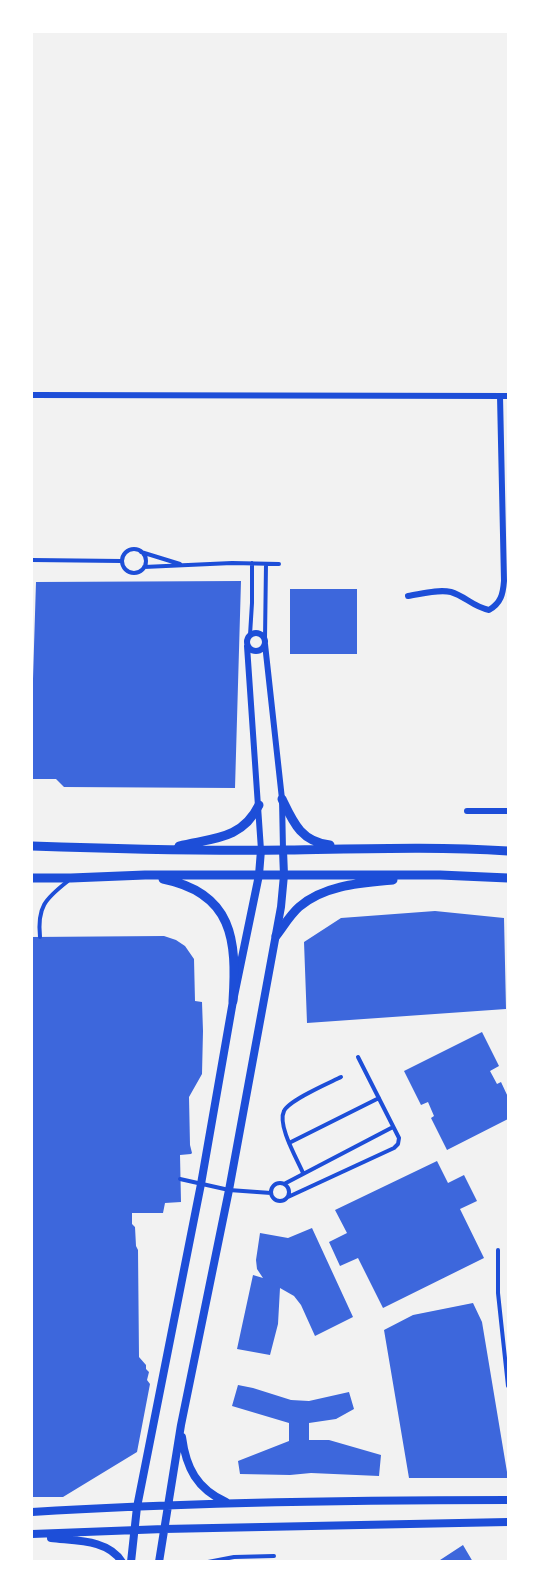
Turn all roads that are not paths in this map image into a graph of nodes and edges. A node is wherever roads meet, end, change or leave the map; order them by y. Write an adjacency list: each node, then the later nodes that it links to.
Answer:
1 (32, 395): 2 (street)
2 (500, 396): 3 (street); 12 (street)
3 (508, 396)
4 (141, 552): 6 (lane); 10 (lane); 11 (lane)
5 (32, 560): 6 (lane)
6 (121, 561): 11 (lane)
7 (252, 563): 8 (lane); 10 (lane); 13 (lane)
8 (266, 564): 9 (lane); 14 (lane)
9 (279, 564)
10 (182, 565): 11 (lane)
11 (144, 567)
12 (408, 596)
13 (250, 635): 14 (street); 15 (street)
14 (265, 641): 15 (street); 16 (street)
15 (248, 645): 17 (street)
16 (282, 799): 21 (main road); 24 (street)
17 (258, 805): 22 (main road); 23 (street)
18 (508, 811): 19 (street)
19 (467, 812)
20 (32, 846): 22 (main road)
21 (359, 848): 24 (main road); 25 (main road)
22 (159, 850): 23 (main road)
23 (261, 850): 24 (main road); 27 (street)
24 (283, 850): 28 (street)
25 (508, 850)
26 (145, 875): 27 (main road); 31 (main road); 35 (main road)
27 (259, 875): 28 (main road); 35 (street)
28 (284, 875): 29 (main road); 33 (street)
29 (440, 875): 32 (main road); 33 (main road)
30 (32, 878): 31 (main road)
31 (71, 878): 34 (lane)
32 (508, 878)
33 (276, 936): 45 (street)
34 (40, 937)
35 (233, 1001): 43 (street)
36 (357, 1057): 38 (lane)
37 (341, 1077): 40 (lane)
38 (378, 1098): 39 (lane); 40 (lane)
39 (393, 1127): 41 (lane); 47 (lane)
40 (290, 1143): 41 (lane)
41 (303, 1173): 44 (lane)
42 (180, 1179): 43 (lane)
43 (201, 1184): 45 (lane); 54 (street)
44 (284, 1184): 46 (lane); 47 (lane)
45 (229, 1190): 46 (lane); 50 (street)
46 (271, 1193): 47 (lane)
47 (288, 1197)
48 (498, 1250): 49 (lane)
49 (508, 1386)
50 (181, 1425): 52 (street); 53 (street)
51 (508, 1500): 52 (street)
52 (230, 1503): 53 (street)
53 (168, 1506): 54 (street); 59 (street)
54 (137, 1507): 55 (street); 60 (street)
55 (32, 1512)
56 (495, 1522): 57 (street); 58 (street); 59 (street)
57 (508, 1522)
58 (508, 1527)
59 (164, 1529): 60 (street); 65 (street)
60 (135, 1531): 61 (street); 64 (street)
61 (32, 1535): 63 (street)
62 (274, 1556): 66 (lane)
63 (122, 1562)
64 (131, 1562)
65 (159, 1562)
66 (208, 1562)

